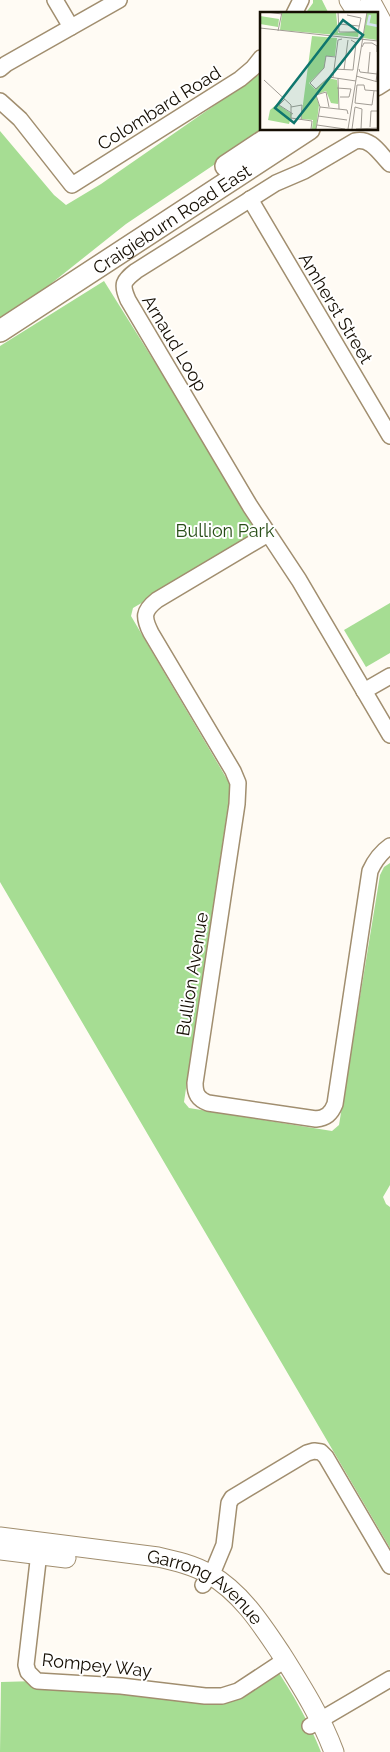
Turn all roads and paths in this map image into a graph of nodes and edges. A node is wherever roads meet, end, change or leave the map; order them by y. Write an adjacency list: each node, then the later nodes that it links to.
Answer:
1 (55, 0): 7 (street)
2 (119, 0): 7 (street)
3 (301, 0): 5 (street)
4 (349, 0): 6 (street)
5 (295, 12)
6 (357, 12)
7 (71, 28): 11 (street)
8 (378, 31): 10 (street)
9 (260, 59): 12 (street, Colombard Road)
10 (385, 59)
11 (0, 68)
12 (0, 102)
13 (280, 130): 17 (main road, Craigieburn Road East)
14 (307, 130): 17 (main road, Craigieburn Road East)
15 (390, 164): 16 (street, Arnaud Loop)
16 (250, 199): 19 (street, Amherst Street); 20 (street, Arnaud Loop)
17 (34, 310): 18 (main road, Craigieburn Road East)
18 (0, 331)
19 (390, 436)
20 (268, 534): 22 (street, Arnaud Loop); 24 (street, Bullion Avenue)
21 (390, 676): 22 (street)
22 (364, 691): 23 (street, Arnaud Loop)
23 (390, 735)
24 (390, 846)
25 (0, 1537): 26 (street, Garrong Avenue)
26 (40, 1549): 27 (street, Garrong Avenue); 29 (street, Garrong Avenue); 30 (street, Rompey Way)
27 (0, 1550)
28 (390, 1566): 29 (street)
29 (207, 1580): 30 (street, Garrong Avenue)
30 (280, 1664): 32 (street, Garrong Avenue)
31 (390, 1679): 32 (street)
32 (315, 1723): 33 (street, Garrong Avenue); 34 (street, Garrong Avenue)
33 (321, 1752)
34 (334, 1752)

